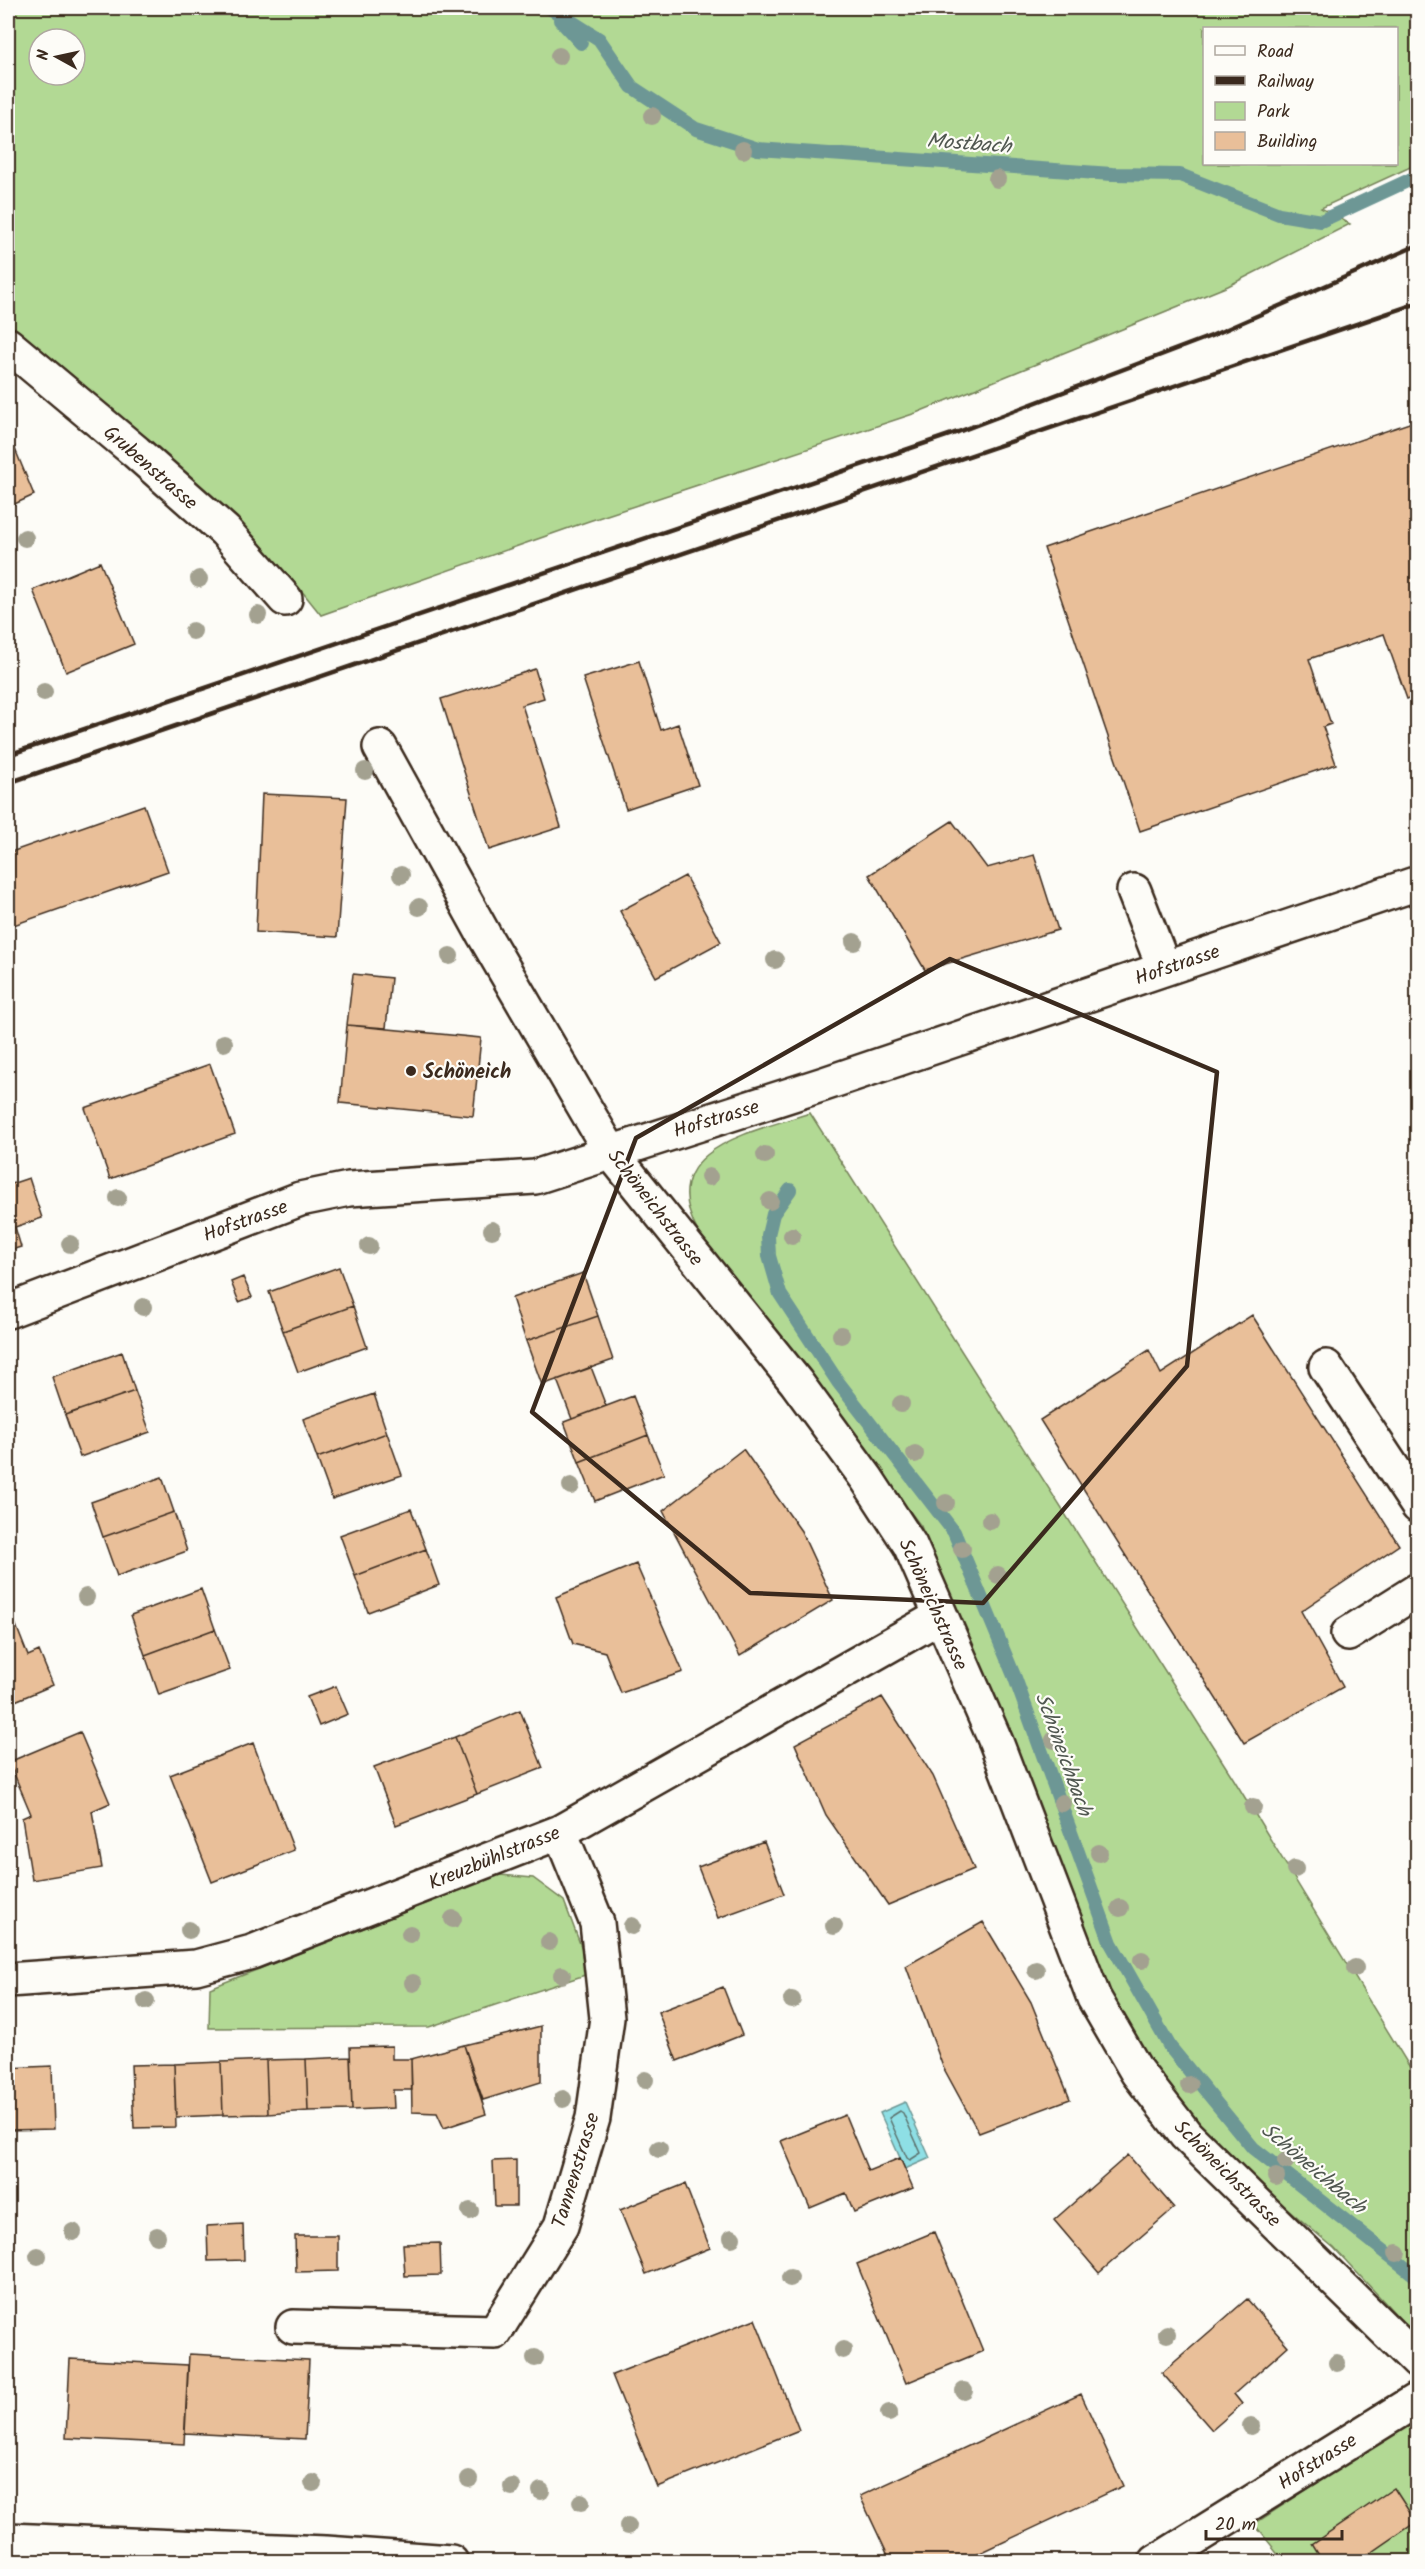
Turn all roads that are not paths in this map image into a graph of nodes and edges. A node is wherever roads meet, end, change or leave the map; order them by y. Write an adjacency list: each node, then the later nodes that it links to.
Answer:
1 (8, 345): 2 (street, Grubenstrasse)
2 (285, 599)
3 (380, 747): 7 (street, Schöneichstrasse)
4 (1418, 883): 6 (street, Hofstrasse)
5 (1134, 891): 6 (street)
6 (1164, 968): 7 (street, Hofstrasse)
7 (610, 1151): 8 (street, Hofstrasse); 12 (street, Schöneichstrasse)
8 (8, 1311)
9 (1326, 1367): 10 (street)
10 (1418, 1506)
11 (1418, 1590): 13 (street)
12 (939, 1617): 14 (street, Kreuzbühlstrasse); 17 (street, Schöneichstrasse)
13 (1348, 1634)
14 (560, 1832): 15 (street, Kreuzbühlstrasse); 16 (street, Tannenstrasse)
15 (8, 1980)
16 (292, 2327)
17 (1418, 2362)
18 (1418, 2399): 21 (street, Hofstrasse)
19 (8, 2540): 20 (street)
20 (451, 2562)
21 (1156, 2562)

